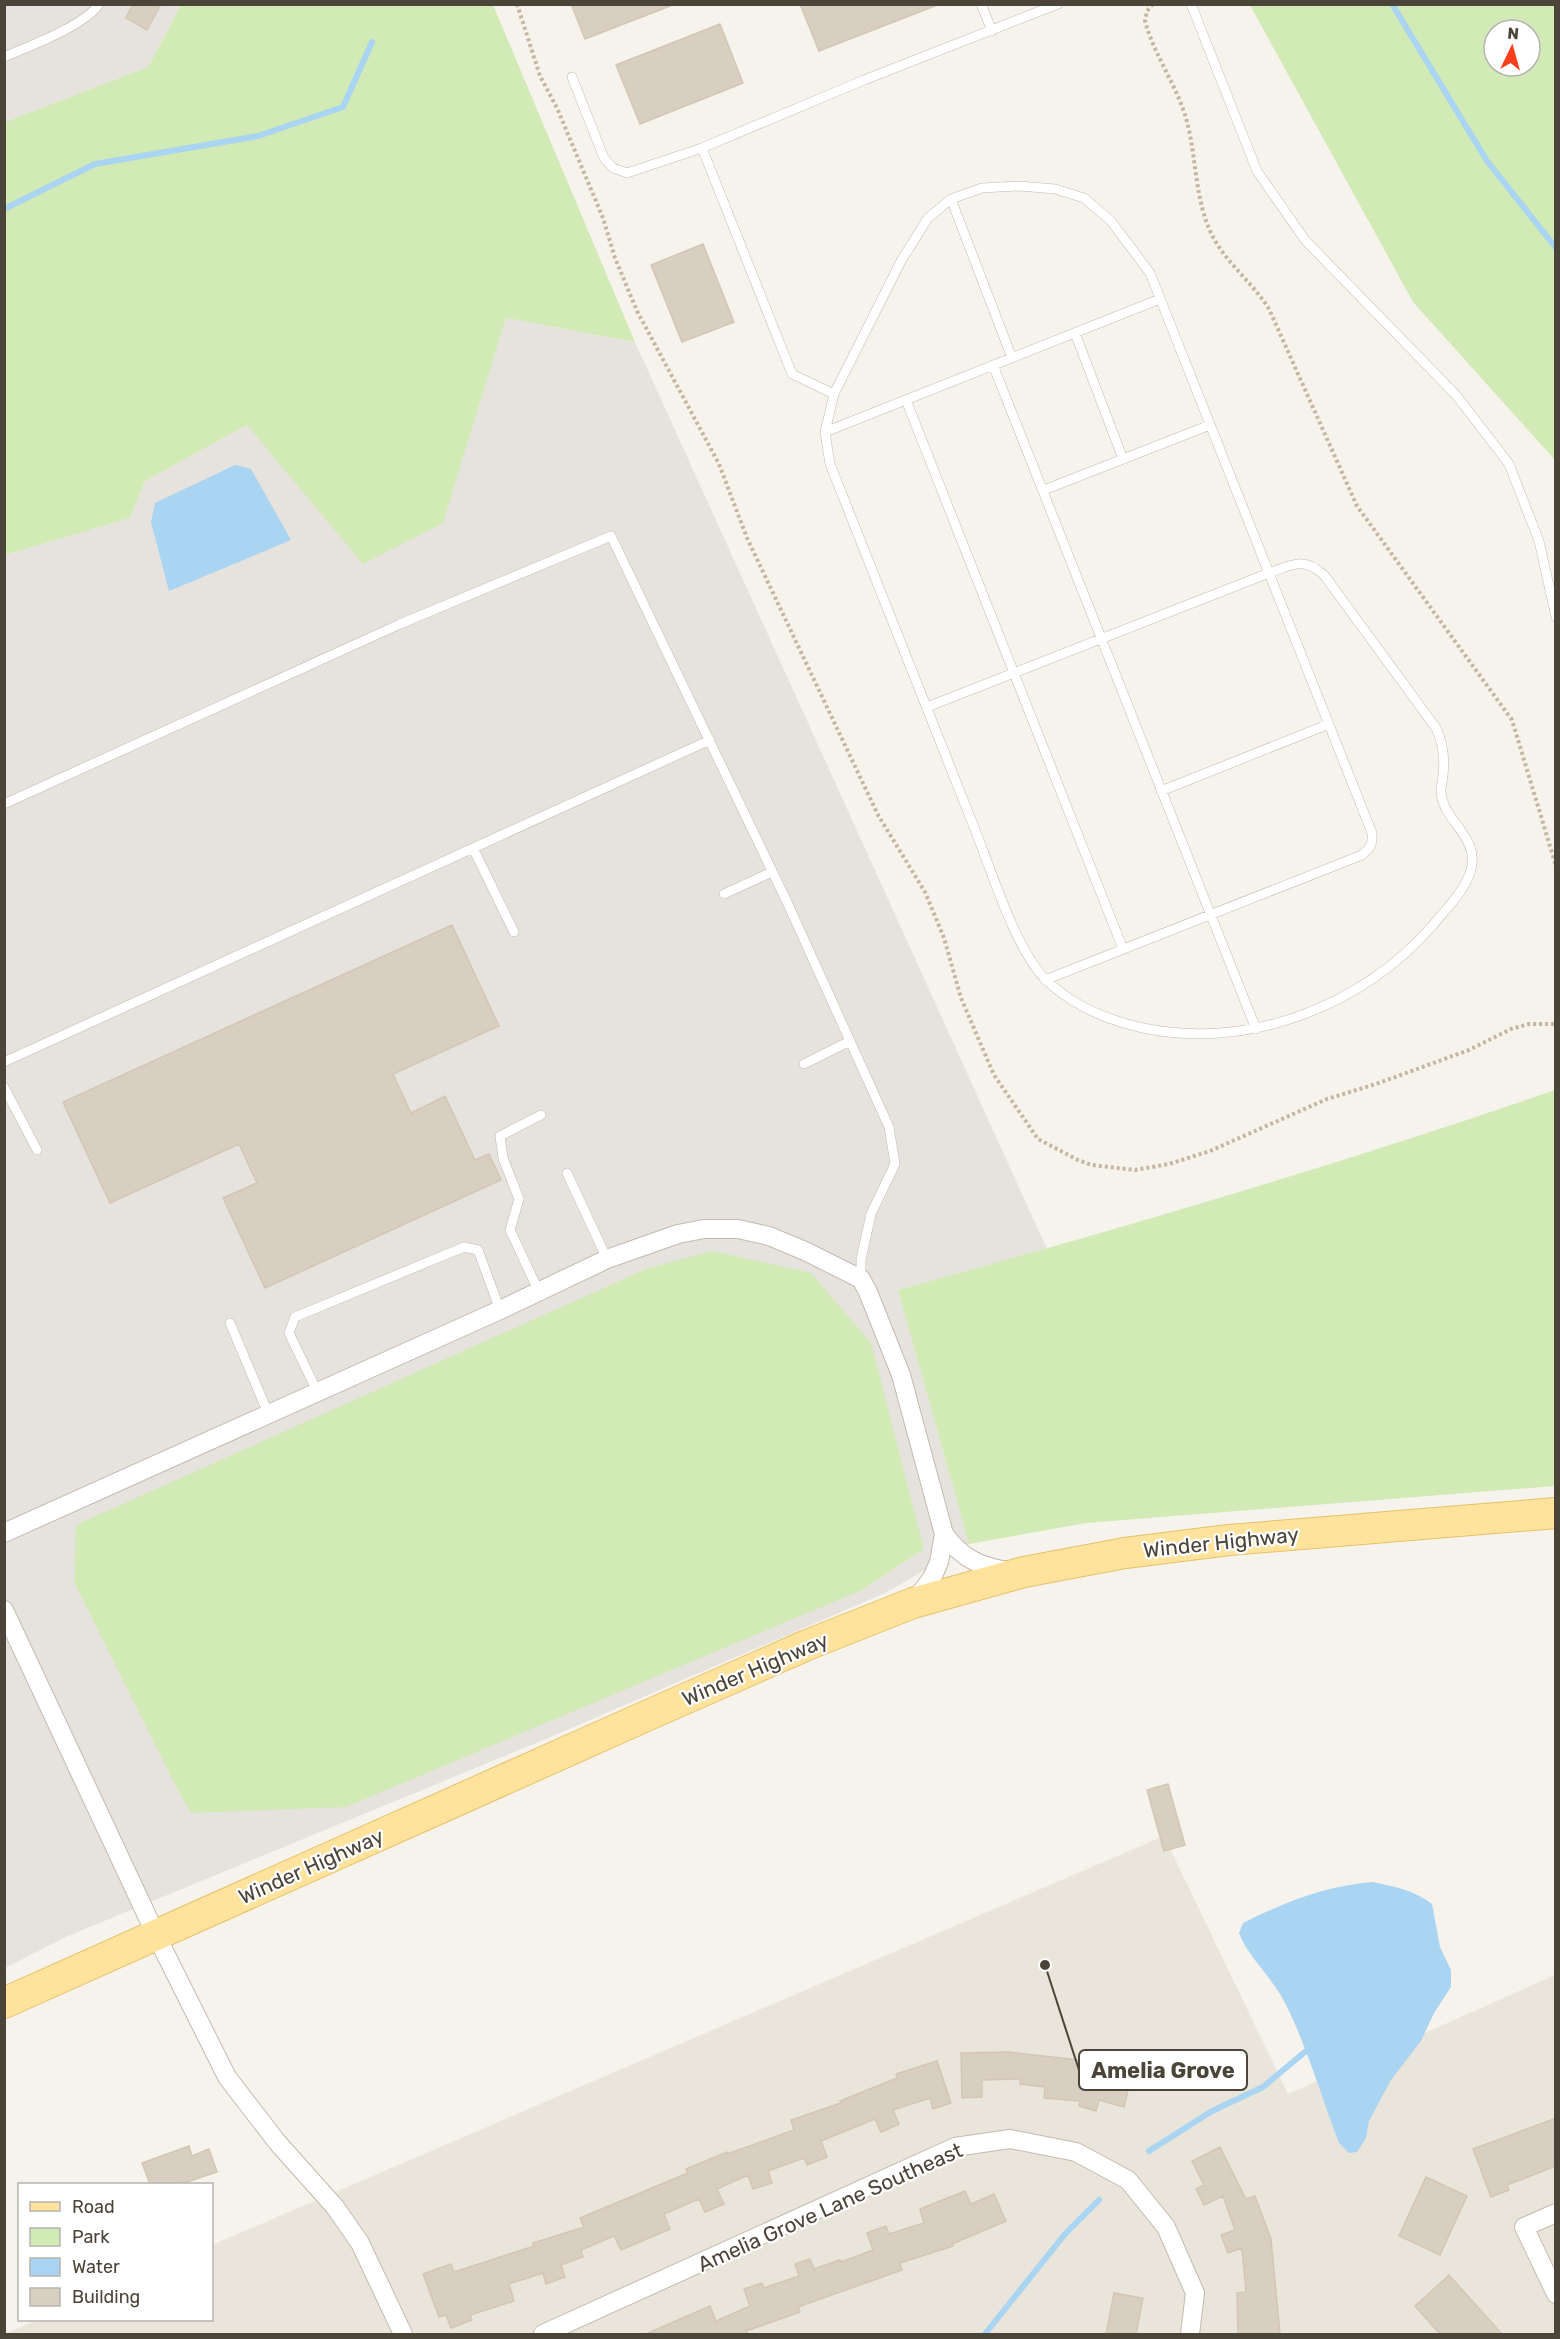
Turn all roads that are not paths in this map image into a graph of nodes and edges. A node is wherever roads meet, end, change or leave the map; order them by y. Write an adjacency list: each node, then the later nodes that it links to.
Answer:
1 (99, 4): 6 (lane)
2 (981, 4): 5 (lane)
3 (1058, 4): 5 (lane)
4 (1191, 4): 21 (lane)
5 (992, 31): 8 (lane)
6 (4, 57)
7 (572, 77): 8 (lane)
8 (702, 147): 14 (lane)
9 (951, 199): 10 (lane); 12 (lane); 14 (lane)
10 (1160, 299): 11 (lane); 16 (lane)
11 (1075, 333): 12 (lane); 18 (lane)
12 (1012, 358): 13 (lane)
13 (993, 365): 15 (lane); 19 (lane)
14 (834, 394): 17 (lane)
15 (906, 400): 17 (lane); 23 (lane)
16 (1210, 425): 18 (lane); 20 (lane)
17 (825, 432): 24 (lane)
18 (1123, 459): 19 (lane)
19 (1044, 489): 22 (lane)
20 (1269, 573): 22 (lane); 25 (lane); 36 (lane)
21 (1556, 617)
22 (1102, 640): 23 (lane); 27 (lane)
23 (1014, 672): 24 (lane); 34 (lane)
24 (927, 707): 35 (lane)
25 (1329, 724): 27 (lane); 32 (lane)
26 (710, 740): 28 (lane); 29 (lane); 30 (lane)
27 (1161, 790): 32 (lane)
28 (4, 804)
29 (474, 848): 33 (lane); 38 (lane)
30 (772, 872): 31 (lane); 37 (lane)
31 (724, 894)
32 (1210, 916): 34 (lane); 36 (lane)
33 (514, 932)
34 (1123, 949): 35 (lane)
35 (1045, 980): 36 (lane)
36 (1256, 1029)
37 (850, 1041): 39 (lane); 45 (lane)
38 (4, 1062)
39 (804, 1064)
40 (4, 1087): 42 (lane)
41 (541, 1115): 46 (lane)
42 (37, 1150)
43 (567, 1173): 44 (lane)
44 (607, 1258): 45 (street); 46 (street)
45 (861, 1279): 53 (street)
46 (539, 1292): 47 (street)
47 (500, 1310): 49 (street); 49 (lane)
48 (230, 1323): 50 (lane)
49 (317, 1391): 50 (street)
50 (268, 1413): 52 (street)
51 (1556, 1513): 54 (main road, Winder Highway)
52 (4, 1533)
53 (944, 1534): 54 (street); 55 (street)
54 (1024, 1572): 55 (main road, Winder Highway)
55 (913, 1603): 57 (main road, Winder Highway)
56 (4, 1610): 57 (street)
57 (156, 1935): 58 (main road, Winder Highway); 61 (street)
58 (4, 2003)
59 (1556, 2213): 60 (street)
60 (1556, 2294)
61 (403, 2334)
62 (543, 2334): 63 (street, Amelia Grove Lane Southeast)
63 (1190, 2334)

